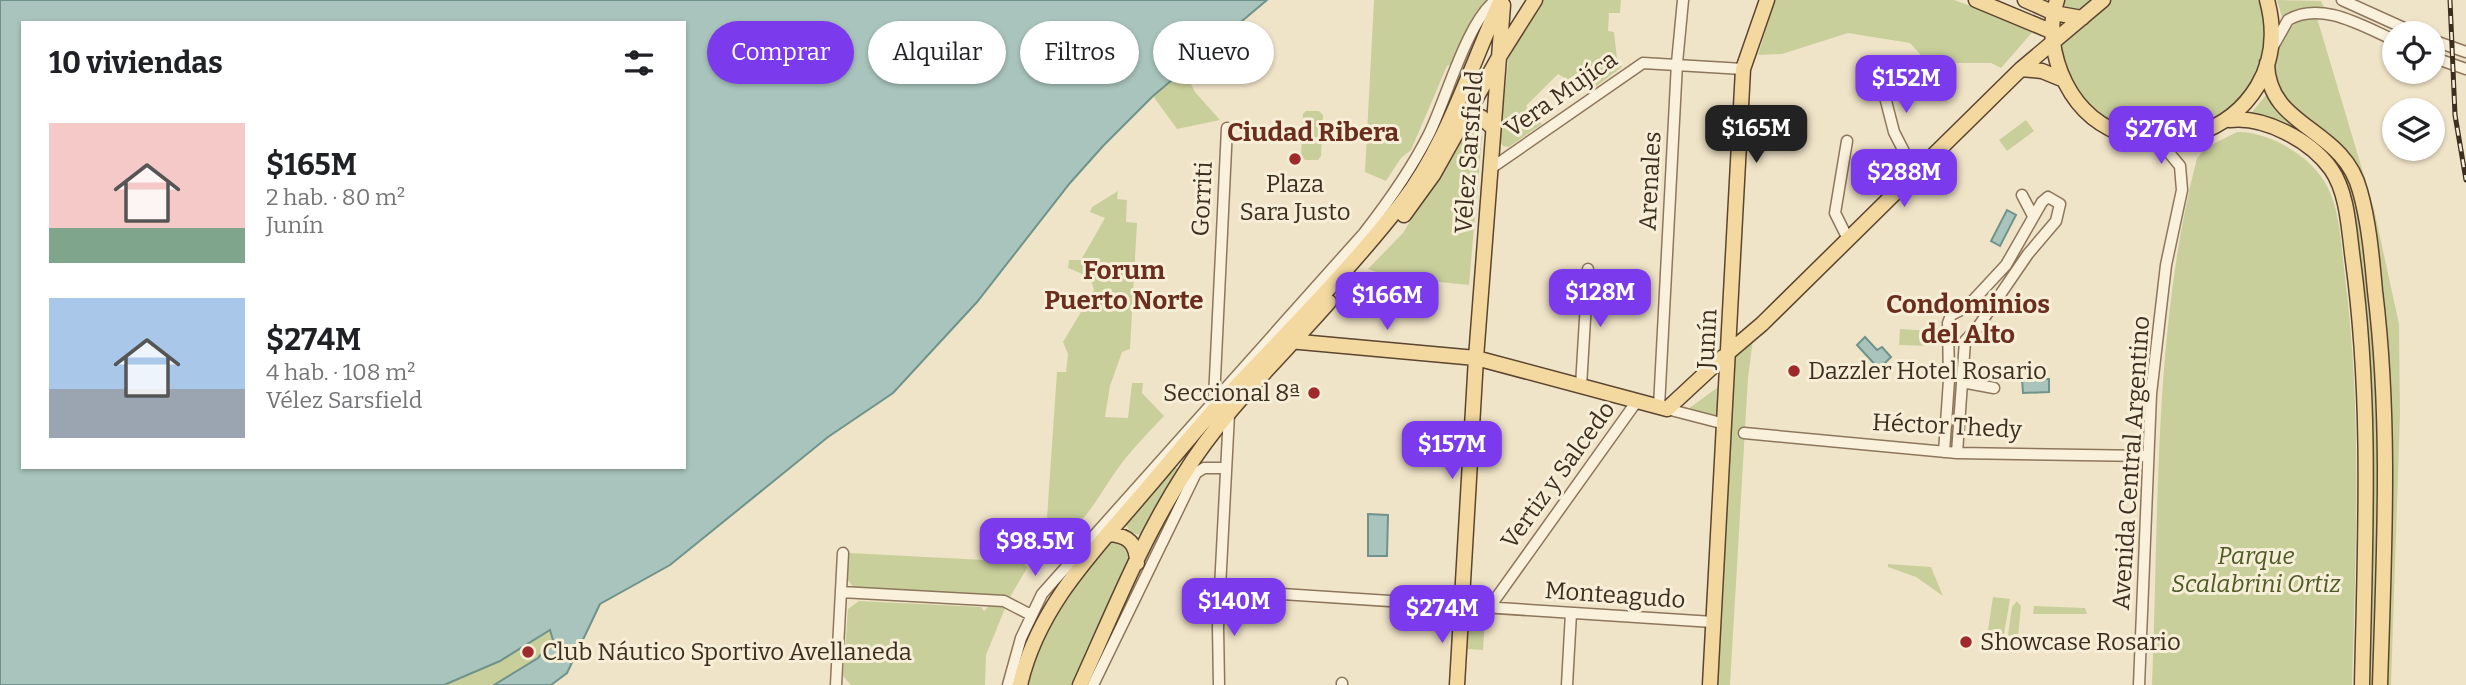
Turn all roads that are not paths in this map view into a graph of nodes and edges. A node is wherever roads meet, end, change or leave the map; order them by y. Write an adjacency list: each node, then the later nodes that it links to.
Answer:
1 (1496, 0): 39 (street)
2 (1503, 0): 18 (main road, Vélez Sarsfield); 39 (main road)
3 (1535, 0): 18 (main road)
4 (1683, 0): 21 (street, Arenales)
5 (1767, 0): 23 (main road, Junín)
6 (1976, 0): 15 (main road)
7 (2025, 0): 11 (main road)
8 (2103, 0): 12 (main road)
9 (2267, 0): 19 (main road)
10 (2342, 0): 13 (street)
11 (2056, 6): 12 (main road); 15 (main road)
12 (2082, 18): 15 (main road)
13 (2388, 21)
14 (2382, 35): 19 (street)
15 (2053, 37): 24 (main road); 26 (main road)
16 (2445, 45): 17 (street)
17 (2466, 52)
18 (1499, 57): 27 (main road); 30 (main road, Vélez Sarsfield)
19 (2269, 57): 28 (main road); 80 (main road)
20 (2445, 62): 25 (street)
21 (1676, 63): 23 (street, Vera Mujíca); 33 (street, Vera Mujíca); 49 (street, Arenales)
22 (1877, 66): 34 (street)
23 (1743, 69): 42 (main road, Junín)
24 (2021, 69): 26 (main road); 34 (main road)
25 (2466, 69)
26 (2064, 80): 31 (main road)
27 (1464, 120): 30 (main road); 39 (main road)
28 (2230, 120): 31 (main road); 79 (main road)
29 (1227, 128): 47 (street, Gorriti)
30 (1493, 128): 33 (main road, Vélez Sarsfield)
31 (2144, 140): 55 (street, Avenida Central Argentino)
32 (1847, 141): 37 (street)
33 (1490, 169): 43 (main road, Vélez Sarsfield)
34 (1915, 173): 37 (main road)
35 (2022, 195): 36 (street)
36 (2033, 216): 40 (street); 41 (street)
37 (1848, 240): 42 (main road)
38 (1588, 270): 45 (street)
39 (1281, 341): 43 (main road); 47 (street); 50 (main road); 57 (main road)
40 (1963, 347): 41 (street); 44 (street)
41 (1950, 348): 53 (street)
42 (1726, 355): 49 (main road); 51 (main road, Junín)
43 (1476, 358): 45 (main road); 63 (main road, Vélez Sarsfield)
44 (1962, 382): 46 (street); 54 (street)
45 (1581, 386): 48 (main road)
46 (1994, 388)
47 (1214, 399): 59 (street)
48 (1637, 401): 49 (main road); 64 (street, Vertiz y Salcedo)
49 (1663, 408): 51 (street)
50 (1229, 414): 56 (street); 60 (main road)
51 (1725, 424): 67 (main road, Junín)
52 (1744, 433): 53 (street, Héctor Thedy)
53 (1944, 452): 54 (street, Héctor Thedy)
54 (1957, 453): 55 (street, Héctor Thedy)
55 (2148, 456): 78 (street, Avenida Central Argentino)
56 (1226, 468): 61 (street); 73 (street)
57 (1108, 534): 59 (main road); 60 (main road)
58 (843, 552): 62 (street)
59 (1083, 554): 66 (street); 68 (main road)
60 (1137, 563): 72 (main road)
61 (1220, 590): 63 (street, Monteagudo); 74 (street)
62 (841, 592): 66 (street); 69 (street)
63 (1462, 606): 64 (street, Monteagudo); 75 (main road, Vélez Sarsfield)
64 (1489, 608): 65 (street, Monteagudo)
65 (1571, 613): 67 (street, Monteagudo); 76 (street)
66 (1029, 619): 68 (main road); 70 (street)
67 (1713, 622): 77 (main road, Junín)
68 (1034, 640): 71 (main road)
69 (836, 685)
70 (1008, 685)
71 (1020, 685)
72 (1080, 685)
73 (1093, 685)
74 (1219, 685)
75 (1457, 685)
76 (1567, 685)
77 (1710, 685)
78 (2139, 685)
79 (2362, 685)
80 (2380, 685)

